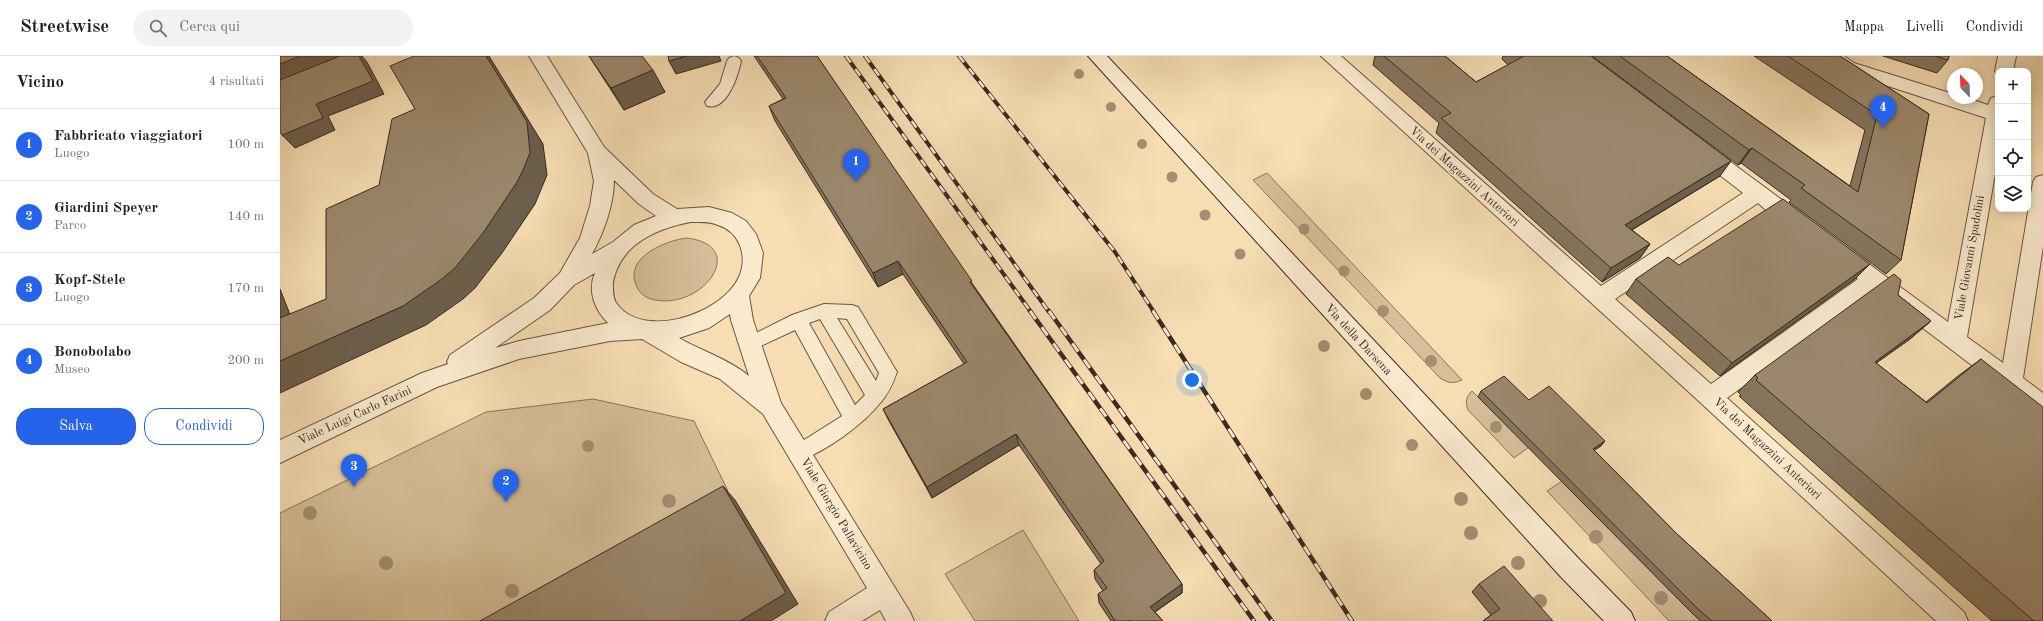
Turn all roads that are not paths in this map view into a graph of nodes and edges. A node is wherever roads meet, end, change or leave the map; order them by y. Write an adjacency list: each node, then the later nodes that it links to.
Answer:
1 (538, 56): 12 (street)
2 (1096, 56): 38 (street, Via della Darsena)
3 (1330, 56): 20 (street, Via dei Magazzini Anteriori)
4 (1831, 56): 9 (street)
5 (2007, 56): 7 (street)
6 (734, 61): 8 (lane)
7 (2005, 68)
8 (712, 102)
9 (1995, 108)
10 (1995, 120): 24 (street, Viale Giovanni Spadolini)
11 (1690, 141): 14 (street)
12 (596, 152): 15 (street); 17 (street)
13 (2043, 182): 27 (street)
14 (1758, 193): 18 (street); 20 (street)
15 (674, 217): 16 (street); 19 (street)
16 (621, 247): 17 (street); 23 (street)
17 (567, 279): 26 (street)
18 (1874, 280): 24 (street); 28 (street, Via dei Magazzini Anteriori)
19 (738, 295): 23 (street); 25 (street)
20 (1600, 298): 28 (street, Via dei Magazzini Anteriori)
21 (824, 311): 22 (lane); 29 (lane); 29 (lane)
22 (798, 320): 25 (lane); 32 (lane)
23 (645, 330): 26 (street); 31 (street)
24 (1955, 341): 27 (street)
25 (750, 344): 31 (street)
26 (430, 380): 33 (street, Viale Luigi Carlo Farini)
27 (2011, 381): 30 (street)
28 (1704, 392): 39 (street, Via dei Magazzini Anteriori)
29 (875, 396): 32 (lane)
30 (2043, 406)
31 (771, 408): 34 (street, Viale Giorgio Pallavicino)
32 (853, 418): 34 (lane)
33 (280, 452)
34 (799, 454): 35 (street, Viale Giorgio Pallavicino)
35 (883, 593): 36 (street); 37 (street, Viale Giorgio Pallavicino)
36 (838, 621)
37 (901, 621)
38 (1622, 621)
39 (1954, 621)

